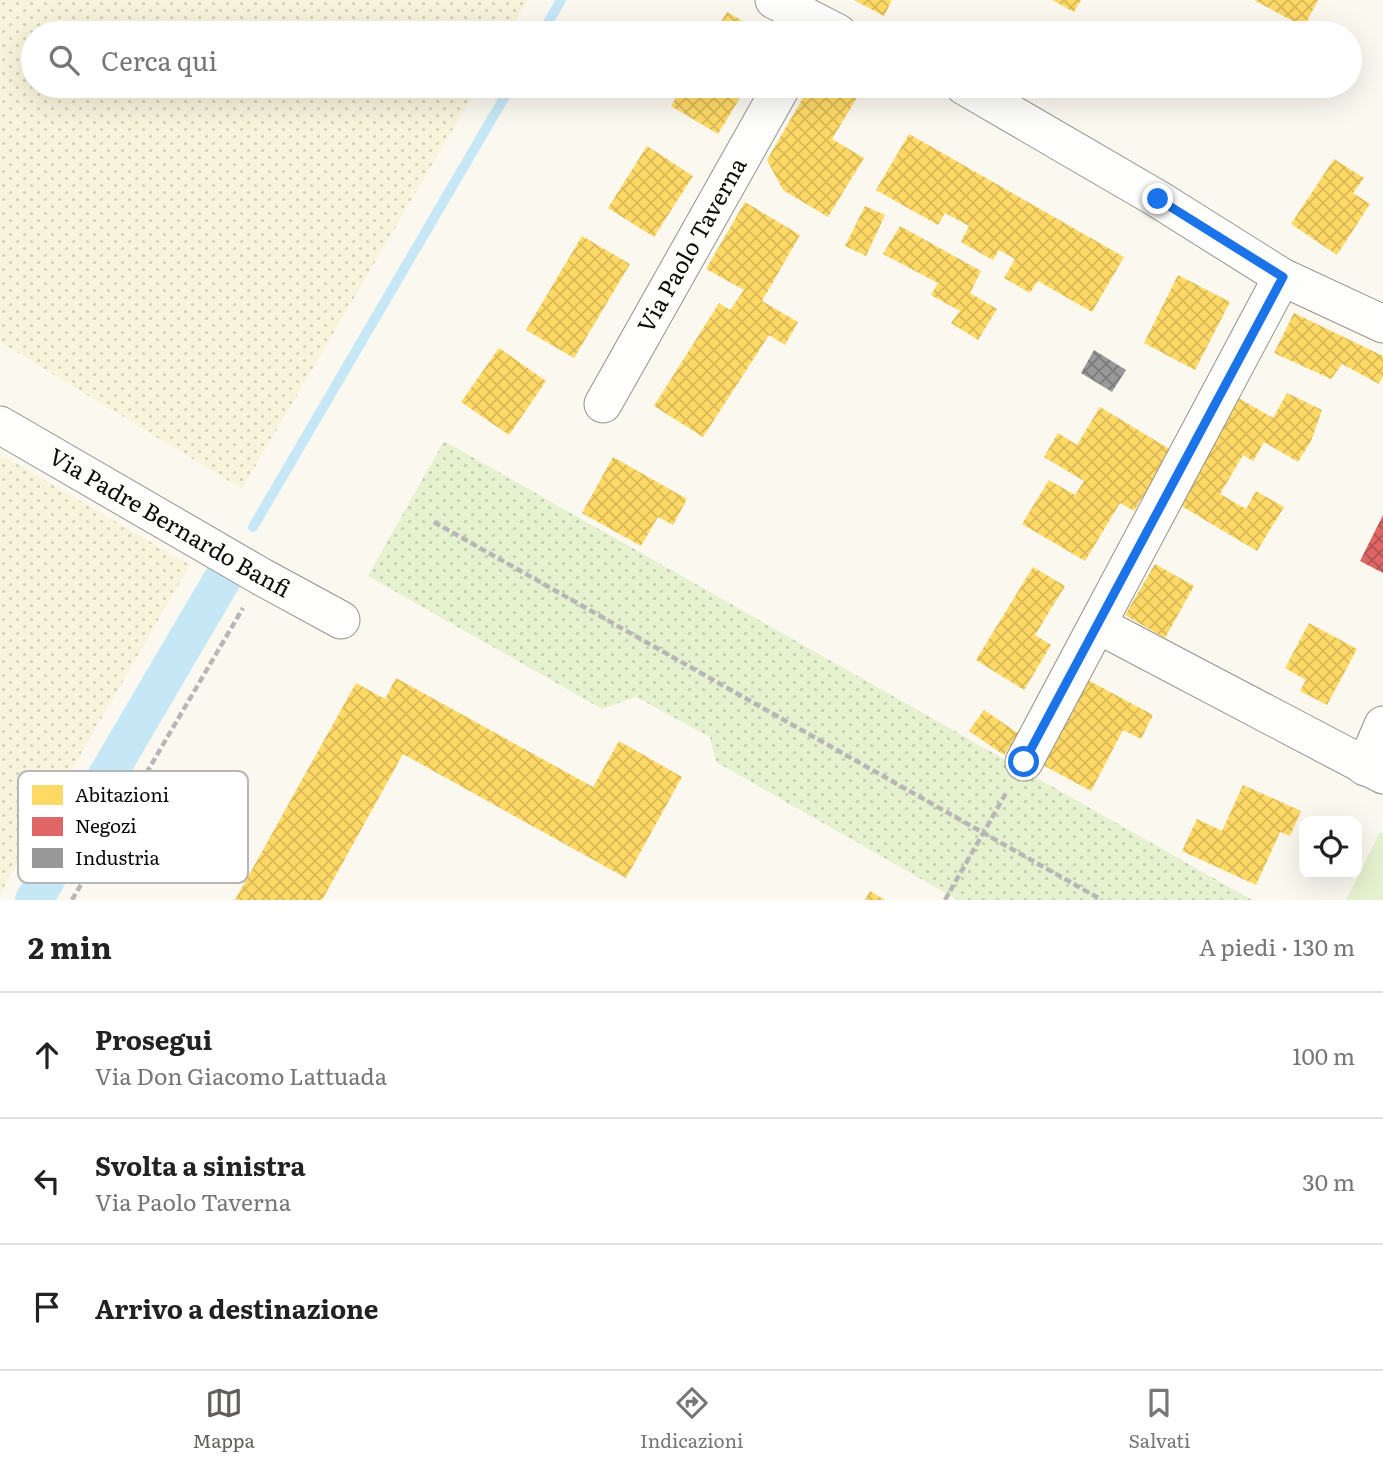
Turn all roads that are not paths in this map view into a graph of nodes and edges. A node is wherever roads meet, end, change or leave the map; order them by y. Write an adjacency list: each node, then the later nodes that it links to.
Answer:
1 (774, 0): 2 (street)
2 (808, 21)
3 (775, 98): 7 (street, Via Paolo Taverna)
4 (985, 98): 5 (street)
5 (1283, 277): 6 (street); 10 (street)
6 (1383, 324)
7 (603, 404)
8 (0, 425): 9 (street, Via Padre Bernardo Banfi)
9 (341, 620)
10 (1098, 625): 12 (street); 13 (street)
11 (1383, 724): 13 (street)
12 (1024, 762)
13 (1374, 771)

